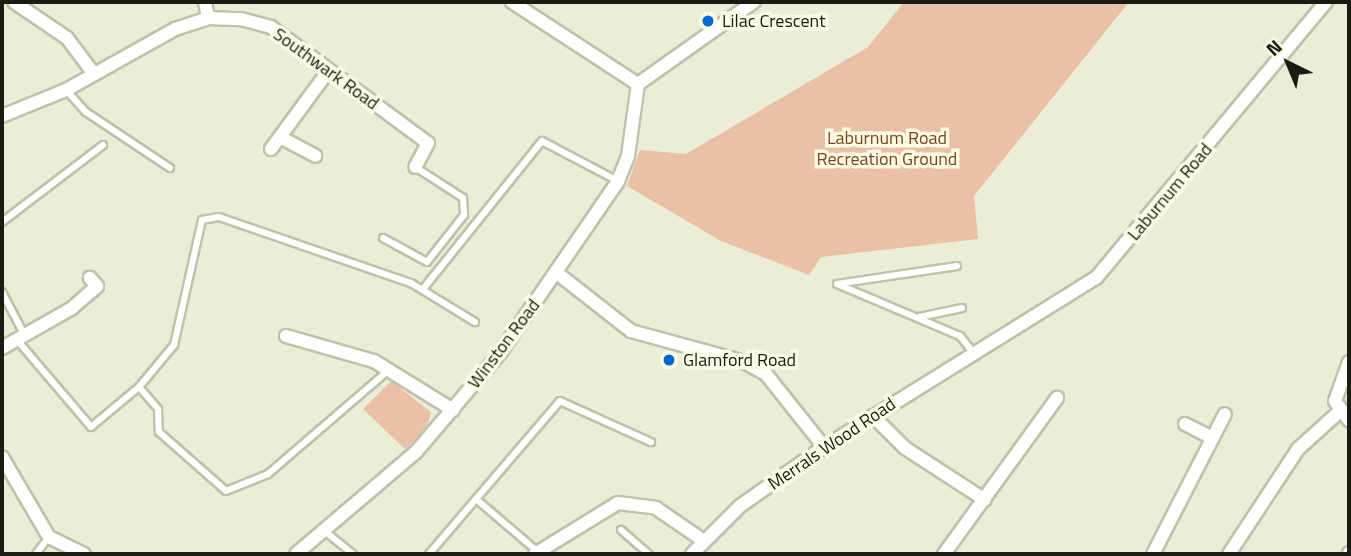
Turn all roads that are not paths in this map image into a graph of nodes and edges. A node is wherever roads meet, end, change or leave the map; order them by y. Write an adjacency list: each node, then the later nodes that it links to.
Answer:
1 (14, 2): 8 (street)
2 (205, 2): 6 (street)
3 (512, 2): 9 (street)
4 (754, 2): 9 (street)
5 (1326, 2): 31 (street, Laburnum Road)
6 (208, 18): 7 (street, Southwark Road); 8 (street, Southwark Road)
7 (329, 70): 12 (street); 16 (street, Southwark Road)
8 (94, 74): 10 (street, Southwark Road)
9 (638, 84): 18 (street, Winston Road)
10 (66, 90): 11 (street, Southwark Road); 17 (lane)
11 (2, 116)
12 (280, 137): 14 (street); 15 (street)
13 (103, 145): 19 (lane)
14 (271, 149)
15 (314, 156)
16 (415, 167): 20 (lane)
17 (170, 168)
18 (618, 181): 22 (street, Winston Road); 24 (lane)
19 (2, 222)
20 (383, 238)
21 (957, 266): 27 (lane)
22 (557, 272): 37 (street, Winston Road); 44 (street)
23 (90, 278): 30 (street)
24 (423, 289): 28 (lane); 35 (lane)
25 (2, 292): 30 (lane)
26 (962, 308): 27 (lane)
27 (917, 317): 31 (lane)
28 (475, 322)
29 (286, 336): 34 (street)
30 (21, 338): 32 (street); 35 (lane)
31 (976, 347): 40 (street, Merrals Wood Road)
32 (2, 348)
33 (1349, 362): 39 (street)
34 (390, 369): 35 (lane); 37 (street)
35 (139, 387)
36 (1057, 398): 47 (street)
37 (453, 410): 49 (street, Winston Road)
38 (1225, 414): 42 (street)
39 (1345, 415): 62 (street)
40 (873, 416): 44 (street, Merrals Wood Road); 47 (street)
41 (1185, 424): 42 (street)
42 (1213, 438): 61 (street)
43 (652, 442): 46 (lane)
44 (824, 447): 51 (street, Merrals Wood Road)
45 (2, 457): 50 (street)
46 (476, 499): 52 (lane); 57 (lane)
47 (985, 500): 60 (street)
48 (621, 530): 58 (lane)
49 (327, 533): 55 (street, Winston Road); 56 (lane)
50 (49, 537): 53 (lane); 54 (street)
51 (704, 541): 52 (street); 59 (street, Merrals Wood Road)
52 (537, 553)
53 (36, 554)
54 (84, 554)
55 (296, 554)
56 (353, 554)
57 (429, 554)
58 (649, 554)
59 (692, 554)
60 (944, 554)
61 (1153, 554)
62 (1229, 554)

